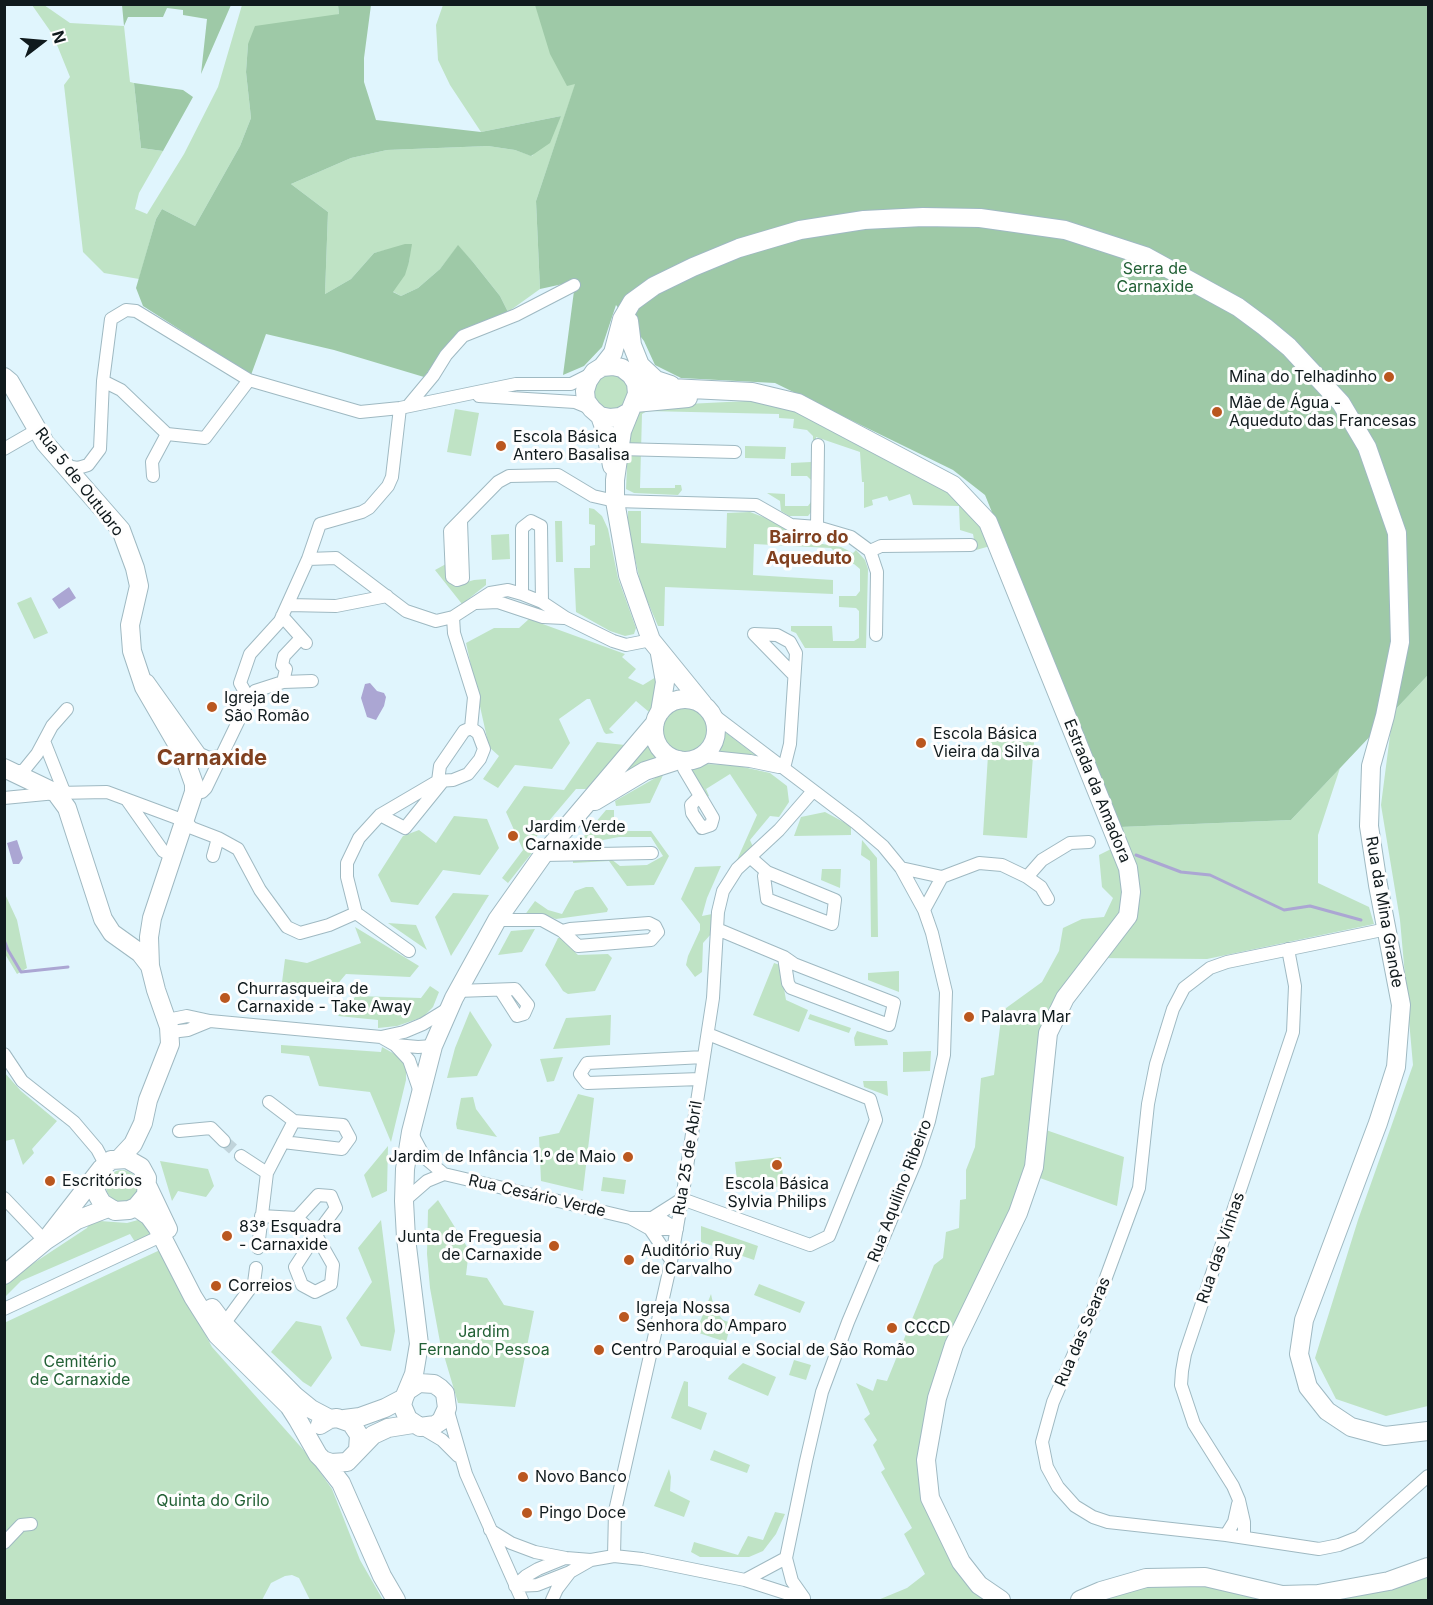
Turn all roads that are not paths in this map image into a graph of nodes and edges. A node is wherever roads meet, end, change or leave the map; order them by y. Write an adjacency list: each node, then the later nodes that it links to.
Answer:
1 (574, 285): 12 (street)
2 (654, 286): 3 (street, Rua da Mina Grande); 4 (street, Rua da Mina Grande); 79 (street, Rua da Mina Grande)
3 (629, 321): 6 (street); 9 (street)
4 (598, 370): 6 (street); 11 (street); 14 (street)
5 (6, 376): 15 (street, Rua 5 de Outubro)
6 (633, 379): 9 (street, Estrada da Amadora); 13 (street)
7 (249, 380): 8 (street); 12 (street); 16 (street)
8 (103, 381): 16 (street); 21 (street)
9 (681, 388): 10 (street, Estrada da Amadora)
10 (752, 392): 13 (street, Estrada da Amadora); 160 (street, Estrada da Amadora)
11 (457, 395): 12 (street); 14 (street)
12 (404, 407): 29 (street)
13 (632, 408): 14 (street); 19 (street)
14 (596, 413): 23 (street)
15 (38, 430): 18 (street); 21 (street, Rua 5 de Outubro)
16 (167, 434): 22 (street)
17 (818, 446): 26 (street)
18 (4, 449)
19 (620, 449): 20 (street); 23 (street)
20 (735, 452)
21 (63, 466): 40 (street, Rua 5 de Outubro)
22 (153, 476)
23 (615, 480): 24 (street)
24 (615, 501): 25 (street); 26 (street); 38 (street)
25 (461, 521)
26 (817, 527): 28 (street)
27 (971, 545): 28 (street)
28 (870, 551): 37 (street)
29 (308, 559): 31 (street); 34 (street)
30 (522, 594): 32 (street); 32 (street); 33 (street)
31 (387, 596): 34 (street); 35 (street)
32 (542, 602): 36 (street)
33 (476, 603): 35 (street); 36 (street)
34 (285, 611): 42 (street); 43 (street)
35 (453, 617): 47 (street)
36 (566, 618): 38 (street)
37 (876, 635)
38 (655, 646): 45 (street); 46 (street)
39 (794, 675): 51 (street)
40 (139, 676): 49 (street); 55 (street, Rua 5 de Outubro)
41 (312, 681): 42 (street)
42 (283, 682): 43 (street)
43 (249, 699): 49 (street)
44 (67, 709): 48 (street)
45 (707, 709): 46 (street); 50 (street); 51 (street, Rua Aquilino Ribeiro)
46 (657, 718): 50 (street); 60 (street)
47 (471, 728): 53 (street); 53 (street)
48 (44, 741): 52 (street); 56 (street)
49 (221, 756): 55 (street)
50 (688, 759): 51 (street, Rua Aquilino Ribeiro); 57 (street); 60 (street)
51 (784, 768): 54 (street, Rua Aquilino Ribeiro)
52 (10, 770): 56 (street)
53 (440, 781): 61 (street); 61 (street)
54 (813, 791): 69 (street, Rua 25 de Abril); 70 (street, Rua Aquilino Ribeiro)
55 (194, 792): 62 (street)
56 (60, 793): 58 (street); 59 (street); 82 (street)
57 (700, 795)
58 (4, 798)
59 (128, 800): 62 (street); 67 (street)
60 (584, 808): 66 (street)
61 (380, 815): 76 (street)
62 (184, 821): 63 (street); 67 (street)
63 (218, 838): 68 (street); 76 (street)
64 (1089, 842): 73 (street)
65 (652, 853): 66 (street)
66 (543, 855): 77 (street)
67 (172, 856): 80 (street)
68 (213, 856)
69 (751, 858): 71 (street); 78 (street, Rua 25 de Abril)
70 (901, 868): 72 (street); 75 (street, Rua Aquilino Ribeiro)
71 (767, 872): 71 (street)
72 (942, 877): 73 (street); 75 (street)
73 (1027, 877): 74 (street)
74 (1048, 899)
75 (924, 910): 149 (street, Rua Aquilino Ribeiro)
76 (356, 913): 84 (street)
77 (497, 920): 81 (street); 88 (street)
78 (717, 929): 85 (street); 91 (street, Rua 25 de Abril)
79 (1387, 929): 83 (street, Rua das Searas); 136 (street, Rua da Mina Grande)
80 (150, 930): 82 (street); 86 (street)
81 (562, 932): 81 (street)
82 (120, 940): 86 (street)
83 (1288, 949): 141 (street, Rua das Vinhas); 144 (street, Rua das Searas)
84 (409, 951)
85 (784, 957): 85 (street)
86 (150, 966): 89 (street)
87 (501, 991): 88 (street)
88 (454, 999): 90 (street); 94 (street)
89 (169, 1026): 92 (street); 103 (street)
90 (404, 1032): 92 (street); 94 (street)
91 (708, 1034): 96 (street, Rua 25 de Abril); 114 (street)
92 (381, 1037): 93 (street)
93 (395, 1045): 94 (street); 100 (street)
94 (433, 1046): 100 (street)
95 (4, 1054): 109 (street)
96 (704, 1057): 97 (street); 98 (street, Rua 25 de Abril)
97 (662, 1059): 99 (street); 99 (street)
98 (700, 1079): 99 (street); 114 (street, Rua 25 de Abril)
99 (663, 1080)
100 (420, 1094): 105 (street)
101 (268, 1102): 102 (street)
102 (294, 1121): 107 (street); 107 (street)
103 (143, 1123): 109 (street); 112 (street)
104 (179, 1131): 106 (street)
105 (411, 1132): 111 (street); 115 (street)
106 (224, 1141)
107 (283, 1142): 110 (street)
108 (241, 1156): 110 (street)
109 (107, 1166): 112 (street); 117 (street); 123 (street)
110 (267, 1173): 118 (street)
111 (444, 1174): 115 (street); 120 (street, Rua Cesário Verde)
112 (146, 1180): 116 (street); 129 (street)
113 (4, 1198): 123 (street)
114 (682, 1198): 120 (street); 121 (street, Rua 25 de Abril)
115 (404, 1201): 130 (street)
116 (136, 1207): 117 (street); 122 (street)
117 (108, 1208): 123 (street)
118 (261, 1216): 119 (street); 124 (street)
119 (297, 1218): 119 (street)
120 (651, 1223): 121 (street, Rua Cesário Verde); 125 (street, Rua Cesário Verde)
121 (676, 1229): 125 (street, Rua 25 de Abril)
122 (161, 1236): 128 (street); 137 (street)
123 (45, 1241): 127 (street)
124 (258, 1248)
125 (671, 1260): 147 (street, Rua 25 de Abril)
126 (256, 1268): 129 (street)
127 (4, 1275)
128 (4, 1309)
129 (224, 1324): 134 (street)
130 (419, 1344): 131 (street); 132 (street)
131 (440, 1388): 132 (street); 133 (street)
132 (405, 1394): 134 (street); 135 (street)
133 (447, 1408): 135 (street); 139 (street)
134 (337, 1419): 137 (street); 138 (street)
135 (417, 1425): 138 (street); 139 (street)
136 (1428, 1431)
137 (319, 1454): 138 (street); 156 (street)
138 (355, 1454): 157 (street)
139 (460, 1459): 143 (street)
140 (1428, 1476): 145 (street, Rua das Searas)
141 (1239, 1500): 144 (street); 145 (street, Rua das Vinhas)
142 (31, 1524): 146 (street)
143 (490, 1530): 148 (street); 154 (street)
144 (1226, 1535): 145 (street, Rua das Searas)
145 (1244, 1537)
146 (4, 1543)
147 (614, 1556): 150 (street); 153 (street)
148 (566, 1558): 150 (street); 154 (street)
149 (786, 1558): 153 (street); 155 (street)
150 (591, 1560): 152 (street)
151 (1428, 1567): 161 (street)
152 (570, 1572): 154 (street); 159 (street)
153 (745, 1580): 155 (street)
154 (515, 1586): 158 (street)
155 (806, 1599)
156 (396, 1600)
157 (406, 1600)
158 (522, 1600)
159 (552, 1600)
160 (1001, 1600)
161 (1080, 1600)

